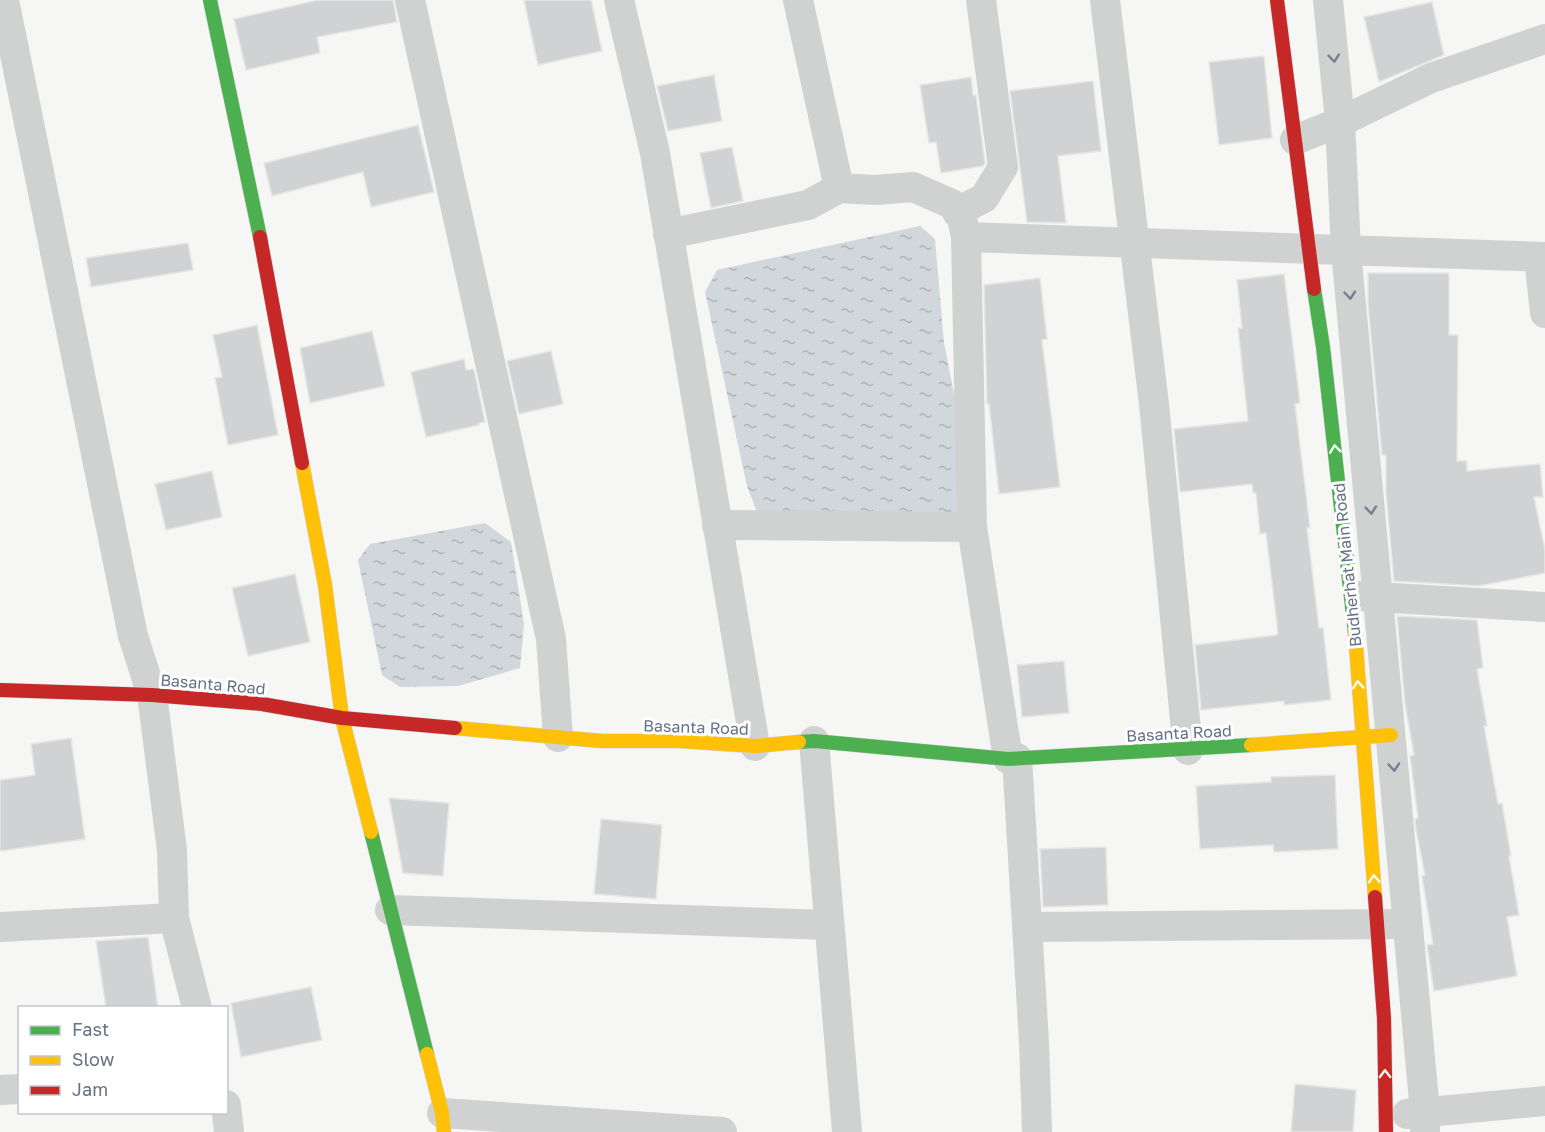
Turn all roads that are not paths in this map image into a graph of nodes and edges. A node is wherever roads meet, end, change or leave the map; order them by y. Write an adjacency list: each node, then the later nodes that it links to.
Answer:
1 (4, 0): 26 (street)
2 (210, 0): 27 (street)
3 (410, 0): 29 (street)
4 (619, 0): 15 (street)
5 (798, 0): 13 (street)
6 (981, 0): 14 (street)
7 (1105, 0): 16 (street)
8 (1277, 0): 12 (street, Budherhat Main Road)
9 (1328, 0): 11 (street, Budherhat Main Road, one-way to 11)
10 (1545, 39): 11 (street)
11 (1340, 122): 12 (street); 18 (street, Budherhat Main Road)
12 (1295, 140): 17 (street, Budherhat Main Road)
13 (839, 188): 14 (street); 15 (street)
14 (962, 224): 16 (street); 22 (street)
15 (669, 234): 21 (street)
16 (1135, 243): 17 (street); 33 (street)
17 (1307, 248): 18 (street); 23 (street, Budherhat Main Road, one-way to 17)
18 (1346, 250): 19 (street); 23 (street, Budherhat Main Road, one-way to 23)
19 (1542, 257): 20 (street)
20 (1545, 313)
21 (717, 525): 22 (street); 32 (street)
22 (972, 527): 34 (street)
23 (1365, 596): 24 (street); 28 (street, Budherhat Main Road); 30 (street, Budherhat Main Road, one-way to 23)
24 (1545, 607)
25 (0, 690): 26 (street, Basanta Road)
26 (152, 695): 27 (street, Basanta Road); 36 (street)
27 (342, 718): 29 (street, Basanta Road); 35 (street)
28 (1391, 735): 30 (street, Basanta Road); 39 (street, Budherhat Main Road, one-way to 39)
29 (558, 737): 32 (street, Basanta Road)
30 (1361, 737): 33 (street, Basanta Road); 38 (street, Budherhat Main Road, one-way to 30)
31 (814, 741): 32 (street, Basanta Road); 34 (street, Basanta Road); 37 (street)
32 (755, 746)
33 (1188, 750): 34 (street, Basanta Road)
34 (1012, 759): 41 (street)
35 (390, 910): 37 (street); 48 (street)
36 (174, 918): 40 (street); 42 (street)
37 (829, 924): 52 (street)
38 (1378, 924): 39 (street); 41 (street); 49 (street, Budherhat Main Road, one-way to 38)
39 (1408, 924): 47 (street, Budherhat Main Road)
40 (0, 927)
41 (1028, 927): 53 (street)
42 (196, 1006)
43 (18, 1089): 44 (street)
44 (0, 1090)
45 (1545, 1101): 47 (street)
46 (227, 1114): 50 (street)
47 (1425, 1122): 49 (street)
48 (443, 1123): 51 (street)
49 (1386, 1124)
50 (229, 1132)
51 (722, 1132)
52 (847, 1132)
53 (1037, 1132)

